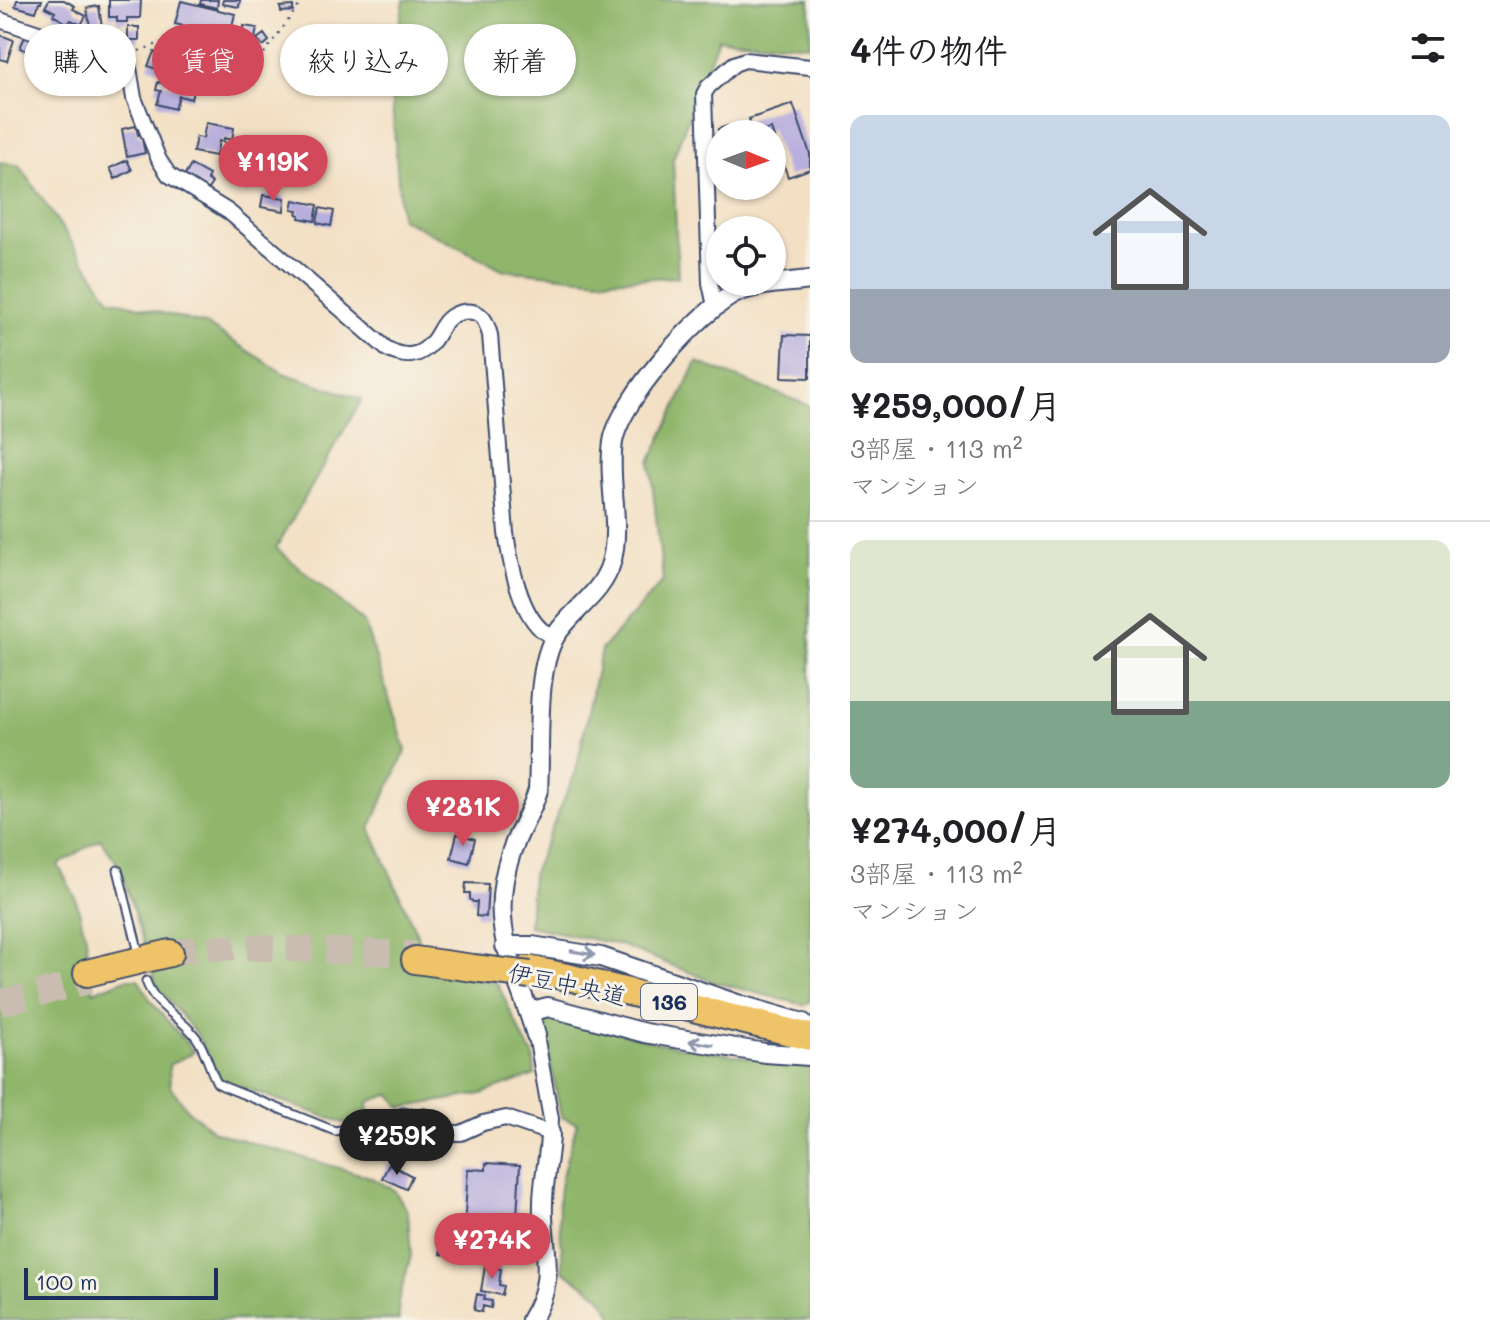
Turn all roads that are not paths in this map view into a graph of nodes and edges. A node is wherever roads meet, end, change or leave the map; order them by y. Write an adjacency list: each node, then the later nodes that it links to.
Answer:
1 (0, 20): 5 (street)
2 (810, 67): 4 (street)
3 (810, 280): 4 (street)
4 (715, 306): 5 (street)
5 (555, 637): 7 (street)
6 (118, 870): 8 (lane)
7 (505, 946): 14 (street, one-way to 14); 15 (street)
8 (139, 956)
9 (171, 956): 12 (highway)
10 (416, 957): 11 (highway, 伊豆中央道 / 136, bridge)
11 (533, 972): 14 (highway); 18 (highway, 伊豆中央道 / 136); 18 (highway, 伊豆中央道 / 136)
12 (88, 977)
13 (146, 981): 19 (lane)
14 (737, 1004): 16 (street)
15 (529, 1012): 17 (street); 18 (street, one-way to 15)
16 (810, 1024)
17 (536, 1035): 20 (street)
18 (809, 1048)
19 (455, 1133): 20 (street)
20 (550, 1133): 21 (street)
21 (531, 1320)

